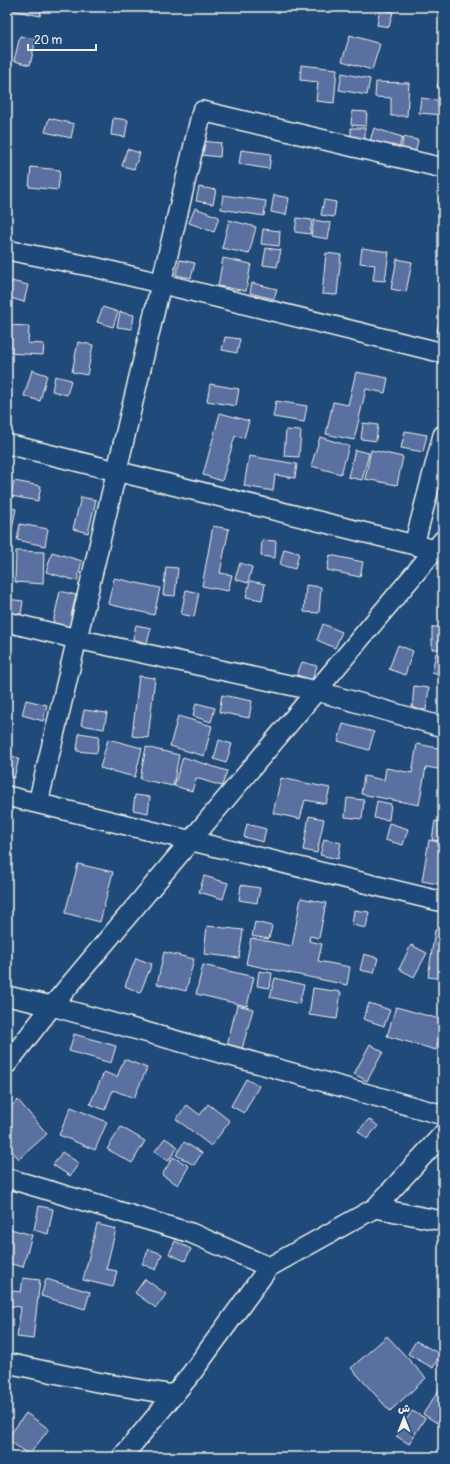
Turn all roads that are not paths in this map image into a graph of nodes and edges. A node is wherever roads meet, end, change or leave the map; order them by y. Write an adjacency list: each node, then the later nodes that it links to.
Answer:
1 (443, 168): 3 (street)
2 (7, 250): 3 (street)
3 (161, 283): 4 (street); 7 (street)
4 (443, 353)
5 (443, 435): 8 (street)
6 (7, 444): 7 (street)
7 (117, 471): 8 (street); 11 (street)
8 (414, 545): 9 (street)
9 (440, 547): 12 (street)
10 (7, 622): 11 (street)
11 (77, 639): 12 (street); 15 (street)
12 (317, 691): 13 (street); 16 (street)
13 (443, 726)
14 (7, 796): 15 (street)
15 (38, 804): 16 (street)
16 (192, 840): 17 (street); 19 (street)
17 (443, 902)
18 (7, 996): 19 (street)
19 (52, 1006): 20 (street); 21 (street)
20 (7, 1064)
21 (443, 1115)
22 (443, 1134): 24 (street)
23 (7, 1178): 26 (street)
24 (375, 1208): 25 (street); 26 (street)
25 (443, 1221)
26 (269, 1267): 28 (street)
27 (7, 1363): 28 (street)
28 (174, 1395): 29 (street)
29 (122, 1457)

